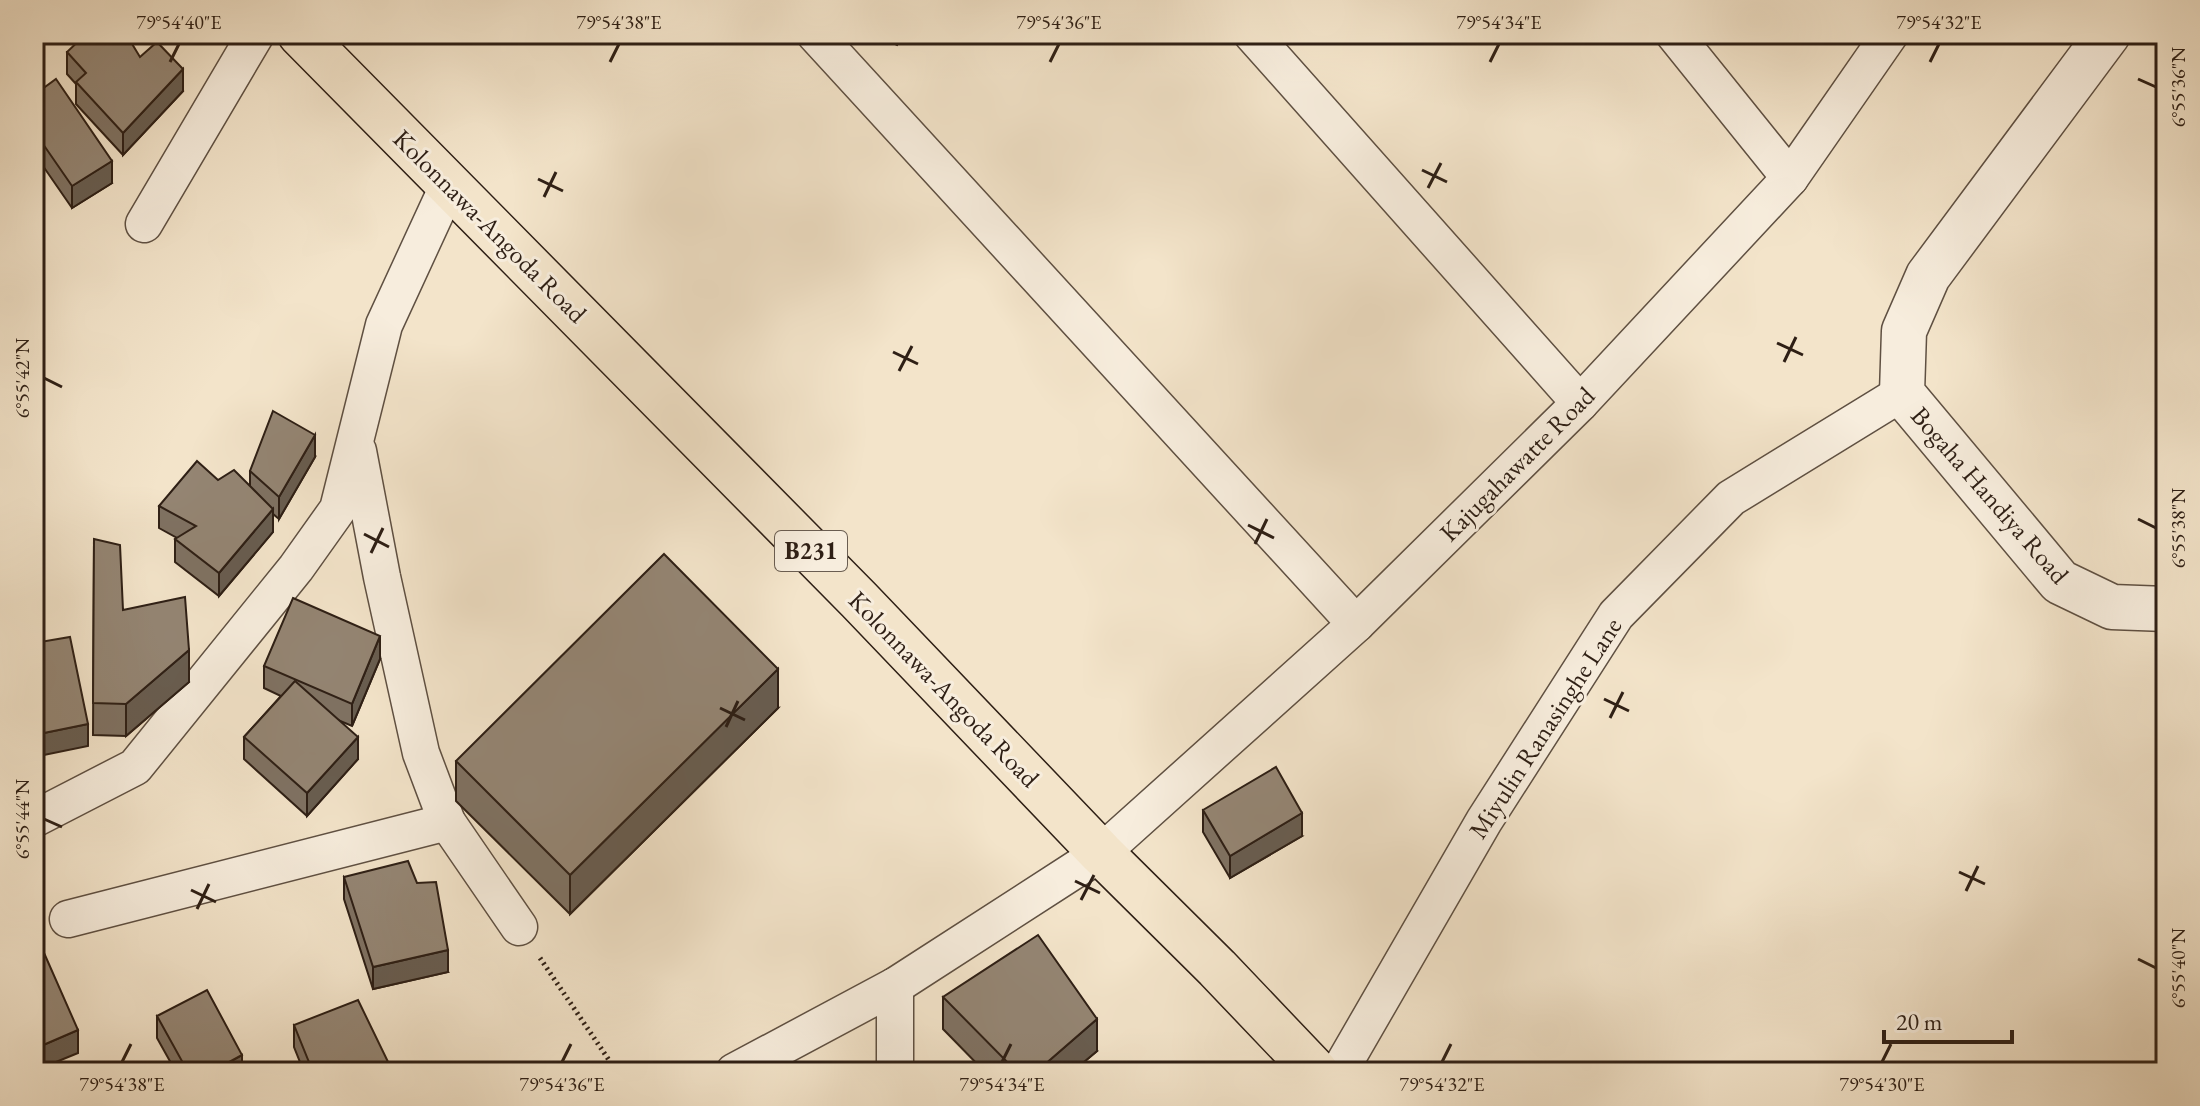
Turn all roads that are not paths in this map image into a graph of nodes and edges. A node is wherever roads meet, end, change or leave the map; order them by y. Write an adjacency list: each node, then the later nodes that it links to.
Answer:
1 (256, 34): 10 (street)
2 (300, 34): 9 (main road, Kolonnawa-Angoda Road / B231)
3 (815, 34): 15 (street)
4 (1252, 34): 12 (street)
5 (1674, 34): 8 (street)
6 (1890, 34): 8 (street, Kajugahawatte Road)
7 (2108, 34): 11 (street, Bogaha Handiya Road)
8 (1790, 178): 12 (street, Kajugahawatte Road)
9 (449, 184): 13 (street); 18 (main road, Kolonnawa-Angoda Road / B231)
10 (144, 224)
11 (1902, 393): 14 (street, Bogaha Handiya Road); 25 (street, Miyulin Ranasinghe Lane)
12 (1580, 403): 15 (street, Kajugahawatte Road)
13 (355, 437): 16 (street); 17 (street)
14 (2166, 609)
15 (1356, 624): 18 (street, Kajugahawatte Road)
16 (34, 819)
17 (447, 822): 19 (street); 20 (street)
18 (1101, 853): 21 (street, Kajugahawatte Road); 24 (main road, Kolonnawa-Angoda Road / B231)
19 (68, 919)
20 (519, 927)
21 (895, 986): 22 (street, Kajugahawatte Road); 23 (street)
22 (734, 1072)
23 (895, 1072)
24 (1316, 1072)
25 (1339, 1072)

